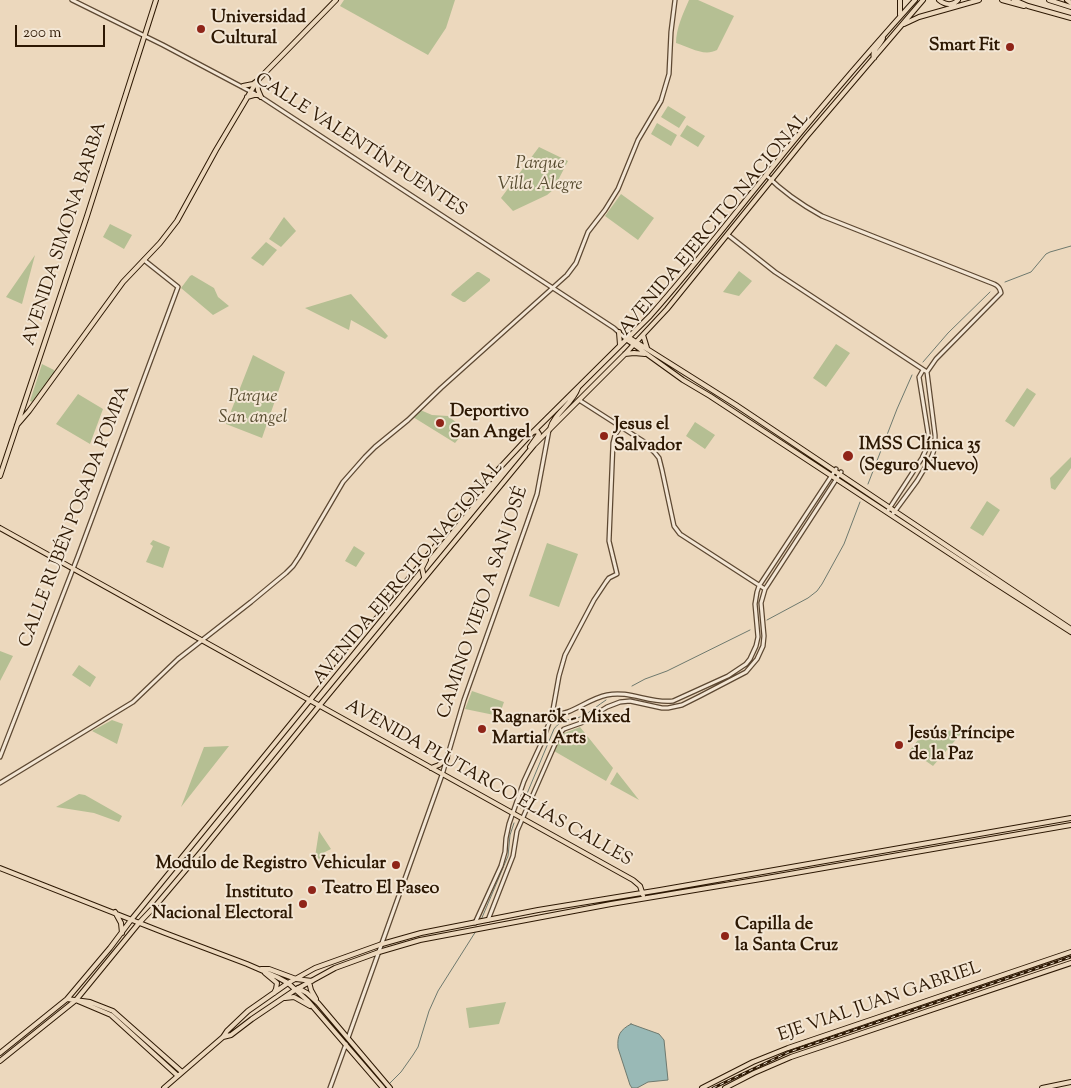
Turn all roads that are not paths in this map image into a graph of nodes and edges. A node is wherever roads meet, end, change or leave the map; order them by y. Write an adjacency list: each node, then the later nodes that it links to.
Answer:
1 (72, 0): 21 (street, CALLE VALENTÍN FUENTES)
2 (156, 0): 21 (main road, AVENIDA SIMONA BARBA)
3 (336, 0): 24 (main road)
4 (675, 0): 33 (street)
5 (900, 0): 18 (main road)
6 (915, 0): 18 (main road, AVENIDA EJERCITO NACIONAL)
7 (923, 0): 20 (main road, AVENIDA EJERCITO NACIONAL)
8 (940, 0): 9 (main road)
9 (958, 0)
10 (978, 0): 20 (main road)
11 (1002, 0): 16 (main road)
12 (1014, 0): 16 (main road)
13 (1049, 0): 17 (main road)
14 (1067, 0): 15 (main road)
15 (1071, 3)
16 (1028, 6): 19 (main road)
17 (1071, 7)
18 (899, 18): 22 (main road, AVENIDA EJERCITO NACIONAL)
19 (1071, 18)
20 (902, 25): 23 (main road, AVENIDA EJERCITO NACIONAL)
21 (145, 36): 25 (street, CALLE VALENTÍN FUENTES); 51 (main road, AVENIDA SIMONA BARBA)
22 (883, 36): 23 (main road); 29 (main road, AVENIDA EJERCITO NACIONAL)
23 (874, 58): 30 (main road, AVENIDA EJERCITO NACIONAL)
24 (257, 81): 25 (main road); 26 (main road); 27 (main road)
25 (243, 86): 26 (street, CALLE VALENTÍN FUENTES)
26 (251, 91): 27 (street, CALLE VALENTÍN FUENTES); 28 (main road)
27 (259, 96): 28 (main road); 33 (street, CALLE VALENTÍN FUENTES)
28 (247, 97): 32 (main road)
29 (766, 175): 30 (street); 34 (main road, AVENIDA EJERCITO NACIONAL)
30 (772, 180): 31 (main road, AVENIDA EJERCITO NACIONAL); 46 (street)
31 (728, 235): 35 (main road, AVENIDA EJERCITO NACIONAL); 46 (street)
32 (144, 260): 51 (main road); 65 (street, CALLE RUBÉN POSADA POMPA)
33 (552, 288): 36 (street, CALLE VALENTÍN FUENTES); 71 (street)
34 (662, 303): 35 (main road); 38 (main road, AVENIDA EJERCITO NACIONAL)
35 (656, 321): 37 (main road, AVENIDA EJERCITO NACIONAL)
36 (620, 334): 38 (street, CALLE VALENTÍN FUENTES); 40 (main road)
37 (643, 335): 39 (main road, AVENIDA EJERCITO NACIONAL); 41 (main road)
38 (627, 338): 39 (main road, CALLE VALENTÍN FUENTES); 40 (main road, AVENIDA EJERCITO NACIONAL)
39 (635, 344): 41 (main road, CALLE VALENTÍN FUENTES); 42 (main road, AVENIDA EJERCITO NACIONAL); 43 (main road, CALLE VALENTÍN FUENTES)
40 (620, 345): 45 (main road, AVENIDA EJERCITO NACIONAL)
41 (647, 348): 44 (main road, CALLE VALENTÍN FUENTES)
42 (625, 354): 43 (main road); 48 (main road, AVENIDA EJERCITO NACIONAL)
43 (646, 354): 47 (main road, CALLE VALENTÍN FUENTES)
44 (676, 366): 47 (main road); 58 (main road, CALLE VALENTÍN FUENTES)
45 (598, 368): 48 (main road); 49 (main road, AVENIDA EJERCITO NACIONAL)
46 (925, 371): 61 (street); 62 (street)
47 (672, 372): 55 (main road, CALLE VALENTÍN FUENTES)
48 (604, 375): 50 (main road, AVENIDA EJERCITO NACIONAL)
49 (579, 386): 53 (main road); 54 (main road, AVENIDA EJERCITO NACIONAL)
50 (579, 400): 52 (street); 53 (main road, AVENIDA EJERCITO NACIONAL)
51 (17, 425): 60 (main road, AVENIDA SIMONA BARBA)
52 (621, 426): 67 (street); 79 (street)
53 (549, 430): 56 (main road, AVENIDA EJERCITO NACIONAL); 81 (street, CAMINO VIEJO A SAN JOSÉ)
54 (533, 432): 56 (main road); 64 (main road, AVENIDA EJERCITO NACIONAL)
55 (790, 448): 57 (main road); 58 (main road, CALLE VALENTÍN FUENTES)
56 (528, 451): 66 (main road, AVENIDA EJERCITO NACIONAL)
57 (793, 454)
58 (834, 472): 59 (main road, CALLE VALENTÍN FUENTES); 67 (street)
59 (839, 475): 61 (main road, CALLE VALENTÍN FUENTES); 68 (street)
60 (0, 476)
61 (888, 510): 62 (main road, CALLE VALENTÍN FUENTES)
62 (893, 514): 69 (main road, CALLE VALENTÍN FUENTES); 70 (main road, CALLE VALENTÍN FUENTES)
63 (0, 528): 65 (main road, AVENIDA PLUTARCO ELÍAS CALLES)
64 (427, 556): 66 (main road); 74 (main road, AVENIDA EJERCITO NACIONAL)
65 (72, 569): 71 (main road, AVENIDA PLUTARCO ELÍAS CALLES); 80 (street, CALLE RUBÉN POSADA POMPA)
66 (424, 577): 78 (main road, AVENIDA EJERCITO NACIONAL)
67 (759, 586): 68 (street); 73 (street)
68 (765, 589): 77 (street)
69 (1071, 629)
70 (1071, 632)
71 (202, 640): 74 (main road, AVENIDA PLUTARCO ELÍAS CALLES); 84 (street)
72 (621, 694): 73 (street); 75 (street); 76 (street); 79 (street)
73 (679, 699): 77 (street)
74 (309, 700): 78 (main road, AVENIDA PLUTARCO ELÍAS CALLES); 93 (main road, AVENIDA EJERCITO NACIONAL)
75 (620, 702): 76 (street); 86 (street)
76 (630, 702): 77 (street)
77 (682, 705)
78 (319, 706): 82 (main road, AVENIDA PLUTARCO ELÍAS CALLES); 96 (main road, AVENIDA EJERCITO NACIONAL)
79 (552, 715): 85 (street)
80 (0, 757)
81 (447, 758): 82 (main road); 83 (street, CAMINO VIEJO A SAN JOSÉ)
82 (431, 768): 83 (main road, AVENIDA PLUTARCO ELÍAS CALLES)
83 (442, 775): 85 (main road, AVENIDA PLUTARCO ELÍAS CALLES); 100 (street, CAMINO VIEJO A SAN JOSÉ)
84 (0, 783)
85 (513, 815): 86 (main road, AVENIDA PLUTARCO ELÍAS CALLES); 95 (street)
86 (521, 818): 90 (main road, AVENIDA PLUTARCO ELÍAS CALLES); 94 (street)
87 (1071, 818): 90 (main road)
88 (1071, 825): 91 (main road)
89 (0, 868): 92 (main road)
90 (643, 892): 91 (main road); 94 (main road)
91 (644, 899): 99 (main road)
92 (115, 912): 93 (main road); 97 (main road)
93 (131, 920): 96 (main road); 97 (main road, AVENIDA EJERCITO NACIONAL)
94 (486, 920): 95 (main road)
95 (475, 922): 98 (main road)
96 (139, 923): 104 (main road, AVENIDA EJERCITO NACIONAL); 106 (main road)
97 (122, 933): 101 (main road, AVENIDA EJERCITO NACIONAL)
98 (421, 933): 99 (main road); 100 (main road)
99 (420, 940): 102 (main road)
100 (382, 944): 102 (street, CAMINO VIEJO A SAN JOSÉ); 108 (main road)
101 (110, 948): 104 (main road); 113 (main road, AVENIDA EJERCITO NACIONAL)
102 (379, 952): 109 (main road); 121 (street, CAMINO VIEJO A SAN JOSÉ)
103 (1071, 952): 130 (main road, EJE VIAL JUAN GABRIEL)
104 (114, 953): 114 (main road, AVENIDA EJERCITO NACIONAL)
105 (1071, 963): 131 (main road, EJE VIAL JUAN GABRIEL)
106 (259, 969): 107 (main road); 108 (main road)
107 (264, 971): 110 (main road); 112 (main road)
108 (296, 979): 109 (main road); 110 (main road)
109 (310, 982): 111 (main road); 116 (main road)
110 (286, 985): 111 (main road); 112 (main road)
111 (295, 989): 115 (main road); 116 (main road); 117 (main road)
112 (273, 994): 118 (main road)
113 (67, 999): 114 (main road); 123 (main road, AVENIDA EJERCITO NACIONAL)
114 (76, 1000): 124 (main road, AVENIDA EJERCITO NACIONAL); 125 (main road)
115 (280, 1000): 117 (main road); 119 (main road)
116 (318, 1003): 121 (main road)
117 (315, 1008): 122 (main road)
118 (248, 1012): 119 (main road); 120 (main road)
119 (252, 1019): 120 (main road)
120 (223, 1037): 125 (main road)
121 (348, 1038): 127 (main road)
122 (346, 1044): 127 (main road); 129 (street)
123 (0, 1053)
124 (0, 1061)
125 (180, 1074): 128 (main road)
126 (1071, 1082): 132 (main road)
127 (387, 1087)
128 (164, 1088)
129 (330, 1088)
130 (702, 1088)
131 (725, 1088)
132 (1042, 1088)

